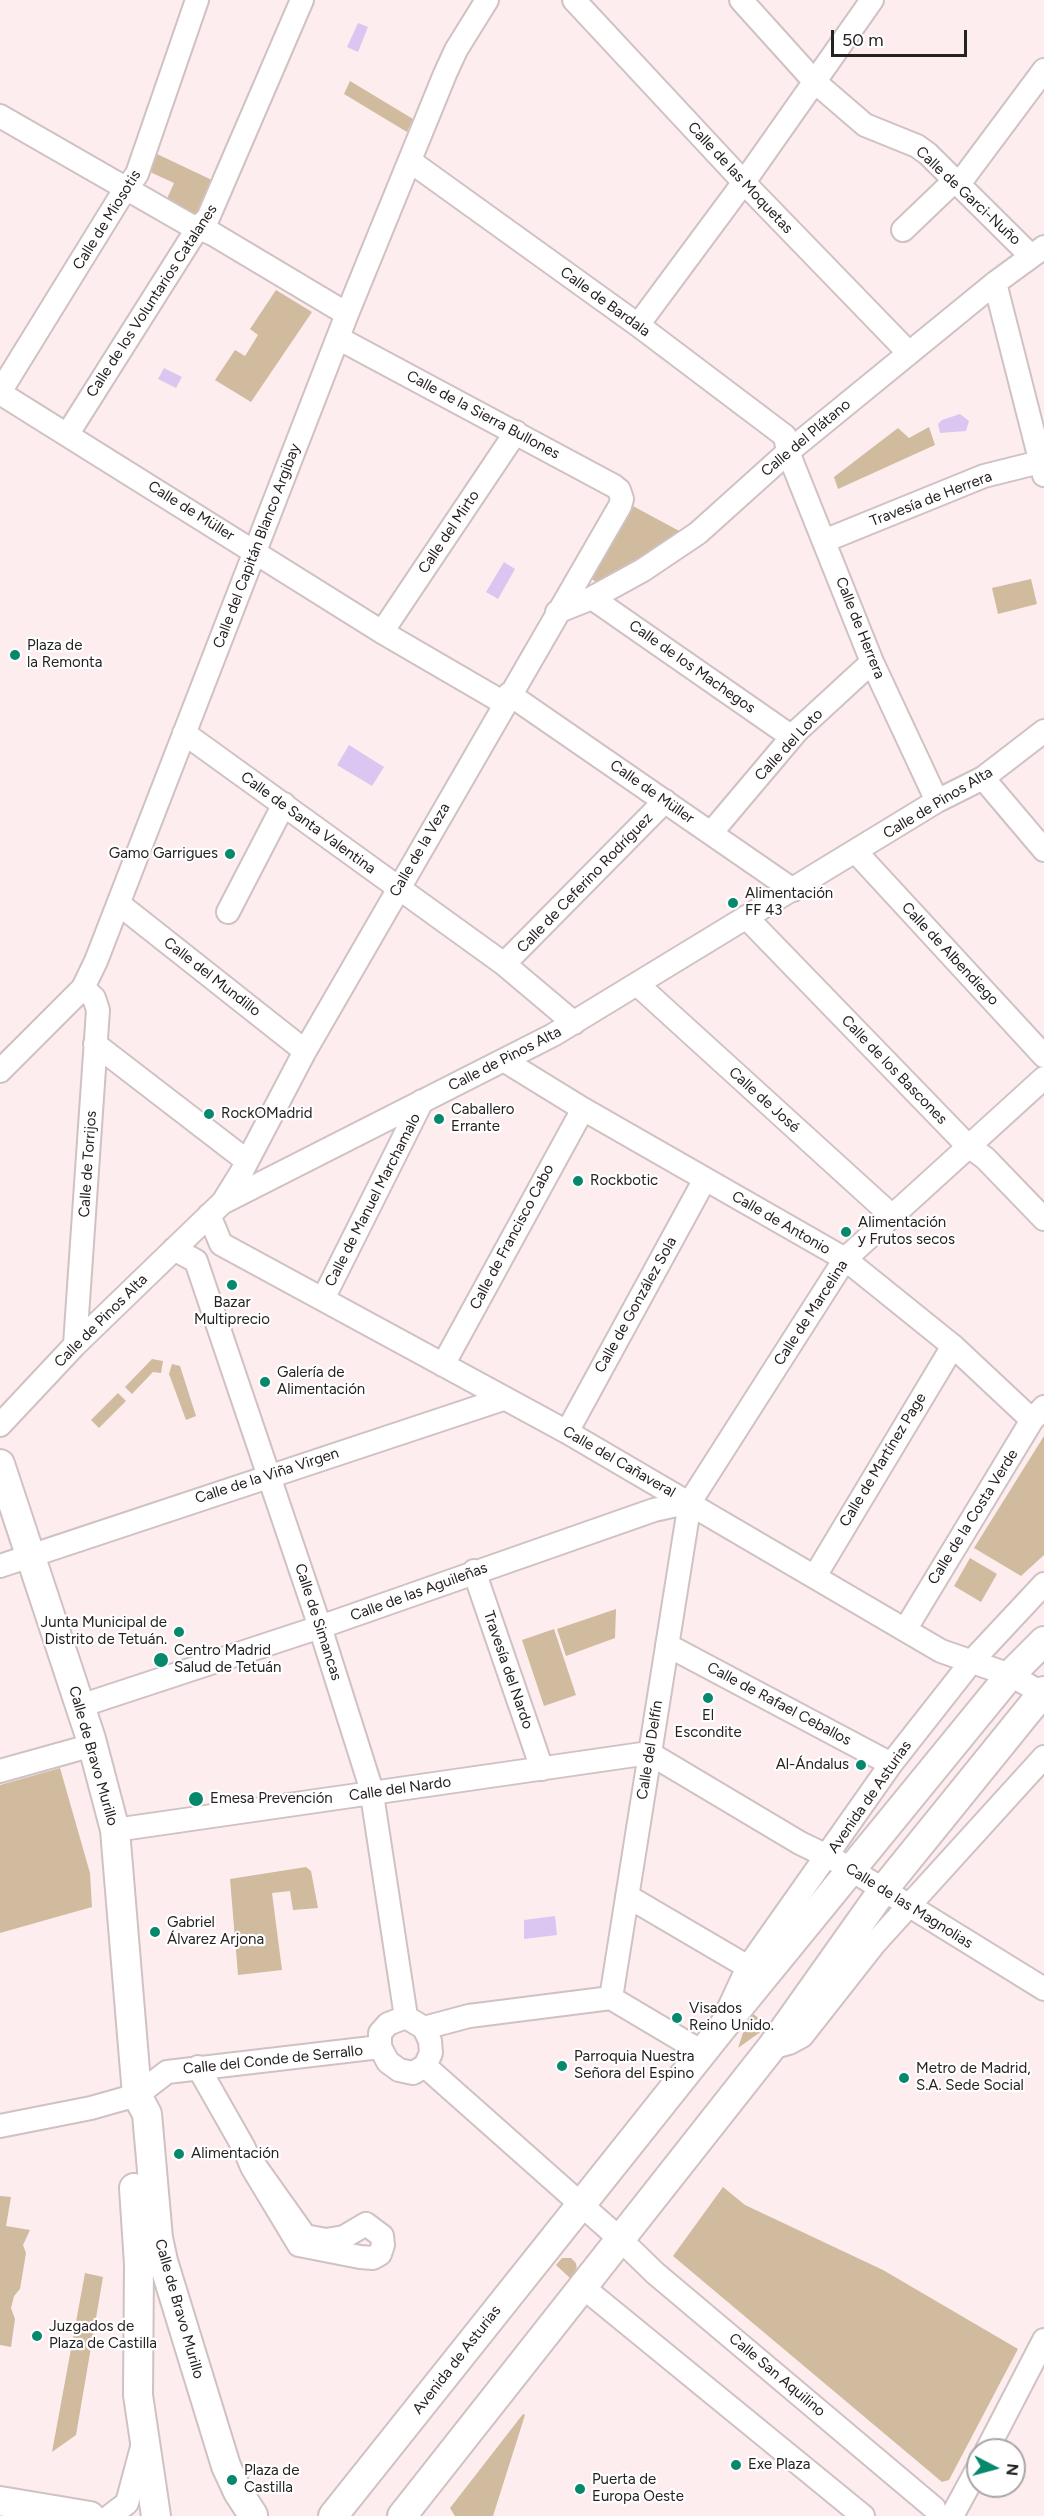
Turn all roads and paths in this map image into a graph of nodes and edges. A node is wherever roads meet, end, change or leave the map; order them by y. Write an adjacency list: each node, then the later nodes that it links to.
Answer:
1 (198, 0): 13 (street, Calle de Miosotis)
2 (302, 0): 14 (street, Calle de los Voluntarios Catalanes)
3 (487, 0): 10 (street, Calle del Capitán Blanco Argibay)
4 (574, 0): 11 (street, Calle de las Moquetas)
5 (741, 0): 8 (street, Calle de Garci-Nuño)
6 (872, 0): 8 (street)
7 (1044, 70): 12 (street)
8 (815, 82): 11 (street); 12 (street, Calle de Garci-Nuño)
9 (0, 116): 13 (street)
10 (410, 160): 18 (street, Calle del Capitán Blanco Argibay); 19 (street, Calle de Bardala)
11 (744, 182): 19 (street); 21 (street, Calle de las Moquetas)
12 (959, 184): 15 (street); 16 (street, Calle de Garci-Nuño)
13 (126, 188): 14 (street); 22 (street, Calle de Miosotis)
14 (197, 229): 18 (street); 24 (street, Calle de los Voluntarios Catalanes)
15 (903, 230)
16 (1038, 251): 17 (street, Calle del Plátano)
17 (995, 283): 21 (street, Calle del Plátano); 26 (street)
18 (347, 314): 20 (street, Calle del Capitán Blanco Argibay)
19 (638, 325): 25 (street, Calle de Bardala)
20 (338, 338): 23 (street, Calle de la Sierra Bullones); 29 (street, Calle del Capitán Blanco Argibay)
21 (909, 353): 25 (street, Calle del Plátano)
22 (0, 393): 24 (street, Calle de Müller)
23 (516, 432): 27 (street, Calle de la Sierra Bullones); 32 (street, Calle del Mirto)
24 (67, 435): 29 (street, Calle de Müller)
25 (789, 452): 28 (street, Calle de Herrera); 30 (street, Calle del Plátano)
26 (1042, 470): 28 (street, Travesía de Herrera)
27 (622, 499): 31 (street, Calle de la Veza)
28 (825, 541): 33 (street, Calle de Herrera)
29 (254, 551): 32 (street, Calle de Müller); 36 (street, Calle del Capitán Blanco Argibay)
30 (592, 598): 31 (street, Calle del Plátano); 37 (street, Calle de los Machegos)
31 (557, 612): 34 (street, Calle de la Veza)
32 (382, 632): 34 (street, Calle de Müller)
33 (873, 662): 37 (street, Calle del Loto); 40 (street, Calle de Herrera)
34 (507, 699): 39 (street, Calle de Müller); 45 (street, Calle de la Veza)
35 (1044, 732): 38 (street, Calle de Pinos Alta)
36 (184, 733): 41 (street, Calle de Santa Valentina); 47 (street, Calle del Capitán Blanco Argibay)
37 (792, 737): 42 (street, Calle del Loto)
38 (983, 778): 40 (street, Calle de Pinos Alta); 43 (street)
39 (665, 801): 42 (street, Calle de Müller); 50 (street, Calle de Ceferino Rodríguez)
40 (938, 801): 44 (street, Calle de Pinos Alta)
41 (284, 804): 45 (street, Calle de Santa Valentina); 48 (street)
42 (711, 833): 46 (street, Calle de Müller)
43 (1044, 850)
44 (856, 852): 46 (street, Calle de Pinos Alta); 56 (street, Calle de Albendiego)
45 (398, 889): 50 (street, Calle de Santa Valentina); 55 (street, Calle de la Veza)
46 (793, 890): 49 (street, Calle de Pinos Alta)
47 (119, 904): 52 (street, Calle del Capitán Blanco Argibay); 55 (street, Calle del Mundillo)
48 (228, 912)
49 (746, 917): 51 (street, Calle de Pinos Alta); 62 (street, Calle de los Bascones)
50 (504, 964): 53 (street, Calle de Santa Valentina)
51 (637, 984): 53 (street, Calle de Pinos Alta); 66 (street, Calle de José)
52 (83, 988): 54 (street, Calle de Torrijos); 58 (street, Calle del Capitán Blanco Argibay)
53 (574, 1023): 57 (street, Calle de Pinos Alta)
54 (95, 1044): 63 (street); 73 (street, Calle de Torrijos)
55 (305, 1051): 63 (street, Calle de la Veza)
56 (1044, 1056)
57 (505, 1061): 60 (street, Calle de Pinos Alta); 61 (street, Calle de Antonio)
58 (0, 1071)
59 (1044, 1078): 62 (street, Calle de Marcelina)
60 (422, 1101): 65 (street, Calle de Pinos Alta); 72 (street, Calle de Manuel Marchamalo)
61 (583, 1109): 64 (street, Calle de Antonio); 75 (street, Calle de Francisco Cabo)
62 (967, 1146): 66 (street, Calle de Marcelina); 67 (street, Calle de los Bascones)
63 (247, 1161): 65 (street, Calle de la Veza)
64 (705, 1179): 70 (street, Calle de Antonio); 79 (street, Calle de González Sola)
65 (215, 1209): 68 (street); 69 (street, Calle de Pinos Alta)
66 (891, 1215): 70 (street, Calle de Marcelina)
67 (1044, 1219)
68 (220, 1244): 71 (street); 72 (street, Calle del Cañaveral)
69 (174, 1249): 71 (street); 73 (street, Calle de Pinos Alta)
70 (845, 1259): 74 (street, Calle de Antonio); 82 (street, Calle de Marcelina)
71 (196, 1261): 81 (street, Calle de Simancas)
72 (323, 1299): 75 (street, Calle del Cañaveral)
73 (75, 1345): 78 (street, Calle de Pinos Alta)
74 (953, 1346): 77 (street, Calle de Antonio); 86 (street, Calle de Martínez Page)
75 (443, 1365): 76 (street, Calle del Cañaveral)
76 (503, 1399): 79 (street, Calle del Cañaveral); 81 (street, Calle de la Viña Virgen)
77 (1038, 1414): 89 (street, Calle de la Costa Verde)
78 (0, 1425)
79 (567, 1432): 82 (street, Calle del Cañaveral)
80 (0, 1464): 83 (main road, Calle de Bravo Murillo)
81 (269, 1475): 83 (street, Calle de la Viña Virgen); 88 (street, Calle de Simancas)
82 (690, 1502): 85 (street, Calle de las Aguileñas); 86 (street, Calle del Cañaveral); 91 (street, Calle del Delfín)
83 (31, 1556): 84 (street, Calle de la Viña Virgen); 95 (main road, Calle de Bravo Murillo)
84 (0, 1566)
85 (474, 1571): 88 (street, Calle de las Aguileñas); 100 (street, Travesía del Nardo)
86 (815, 1576): 89 (street, Calle del Cañaveral)
87 (1044, 1584): 92 (street, Avenida de Asturias)
88 (320, 1627): 95 (street, Calle de las Aguileñas); 102 (street, Calle de Simancas)
89 (904, 1630): 92 (street, Calle del Cañaveral)
90 (1044, 1641): 93 (main road, Avenida de Asturias)
91 (667, 1645): 97 (street, Calle del Delfín); 99 (street, Calle de Rafael Ceballos)
92 (972, 1661): 93 (street, Calle del Cañaveral); 99 (street, Avenida de Asturias)
93 (1010, 1675): 94 (street, Calle del Cañaveral); 104 (main road, Avenida de Asturias)
94 (1043, 1693): 105 (main road)
95 (80, 1707): 96 (main road, Calle de Bravo Murillo)
96 (93, 1745): 101 (street); 103 (main road, Calle de Bravo Murillo)
97 (649, 1753): 100 (street, Calle del Nardo); 104 (street, Calle de las Magnolias); 106 (street, Calle del Delfín)
98 (1044, 1757): 107 (street)
99 (891, 1764): 104 (street, Avenida de Asturias)
100 (542, 1769): 102 (street, Calle del Nardo)
101 (0, 1771)
102 (372, 1793): 103 (street, Calle del Nardo); 111 (street, Calle de Simancas)
103 (115, 1830): 118 (main road, Calle de Bravo Murillo)
104 (839, 1863): 105 (street, Calle de las Magnolias); 108 (street, Avenida de Asturias); 112 (main road, Avenida de Asturias)
105 (883, 1890): 107 (street, Calle de las Magnolias); 114 (main road)
106 (627, 1896): 108 (street); 110 (street, Calle del Delfín)
107 (909, 1907): 109 (street, Calle de las Magnolias); 114 (street)
108 (748, 1967): 112 (street, Avenida de Asturias)
109 (1044, 1989)
110 (611, 1998): 111 (street); 115 (street)
111 (415, 2023): 113 (street); 116 (street)
112 (721, 2029): 115 (main road, Avenida de Asturias)
113 (380, 2048): 116 (street); 117 (street, Calle del Conde de Serrallo)
114 (771, 2048): 122 (main road)
115 (702, 2052): 121 (main road, Avenida de Asturias)
116 (426, 2066): 121 (street)
117 (198, 2067): 118 (street, Calle del Conde de Serrallo); 120 (street)
118 (138, 2095): 119 (street); 126 (main road, Calle de Bravo Murillo); 133 (main road, Calle de Bravo Murillo)
119 (0, 2126)
120 (251, 2160): 120 (street)
121 (580, 2203): 122 (street); 134 (main road, Avenida de Asturias)
122 (620, 2239): 123 (main road); 129 (street, Calle San Aquilino)
123 (584, 2288): 135 (main road); 136 (street)
124 (1044, 2340): 125 (street)
125 (993, 2438)
126 (143, 2443): 131 (street, Calle de Bravo Murillo); 132 (main road, Calle de Bravo Murillo)
127 (966, 2481): 129 (street)
128 (0, 2501): 130 (main road)
129 (937, 2514)
130 (90, 2516)
131 (110, 2516)
132 (156, 2516)
133 (252, 2516)
134 (333, 2516)
135 (402, 2516)
136 (863, 2516)

